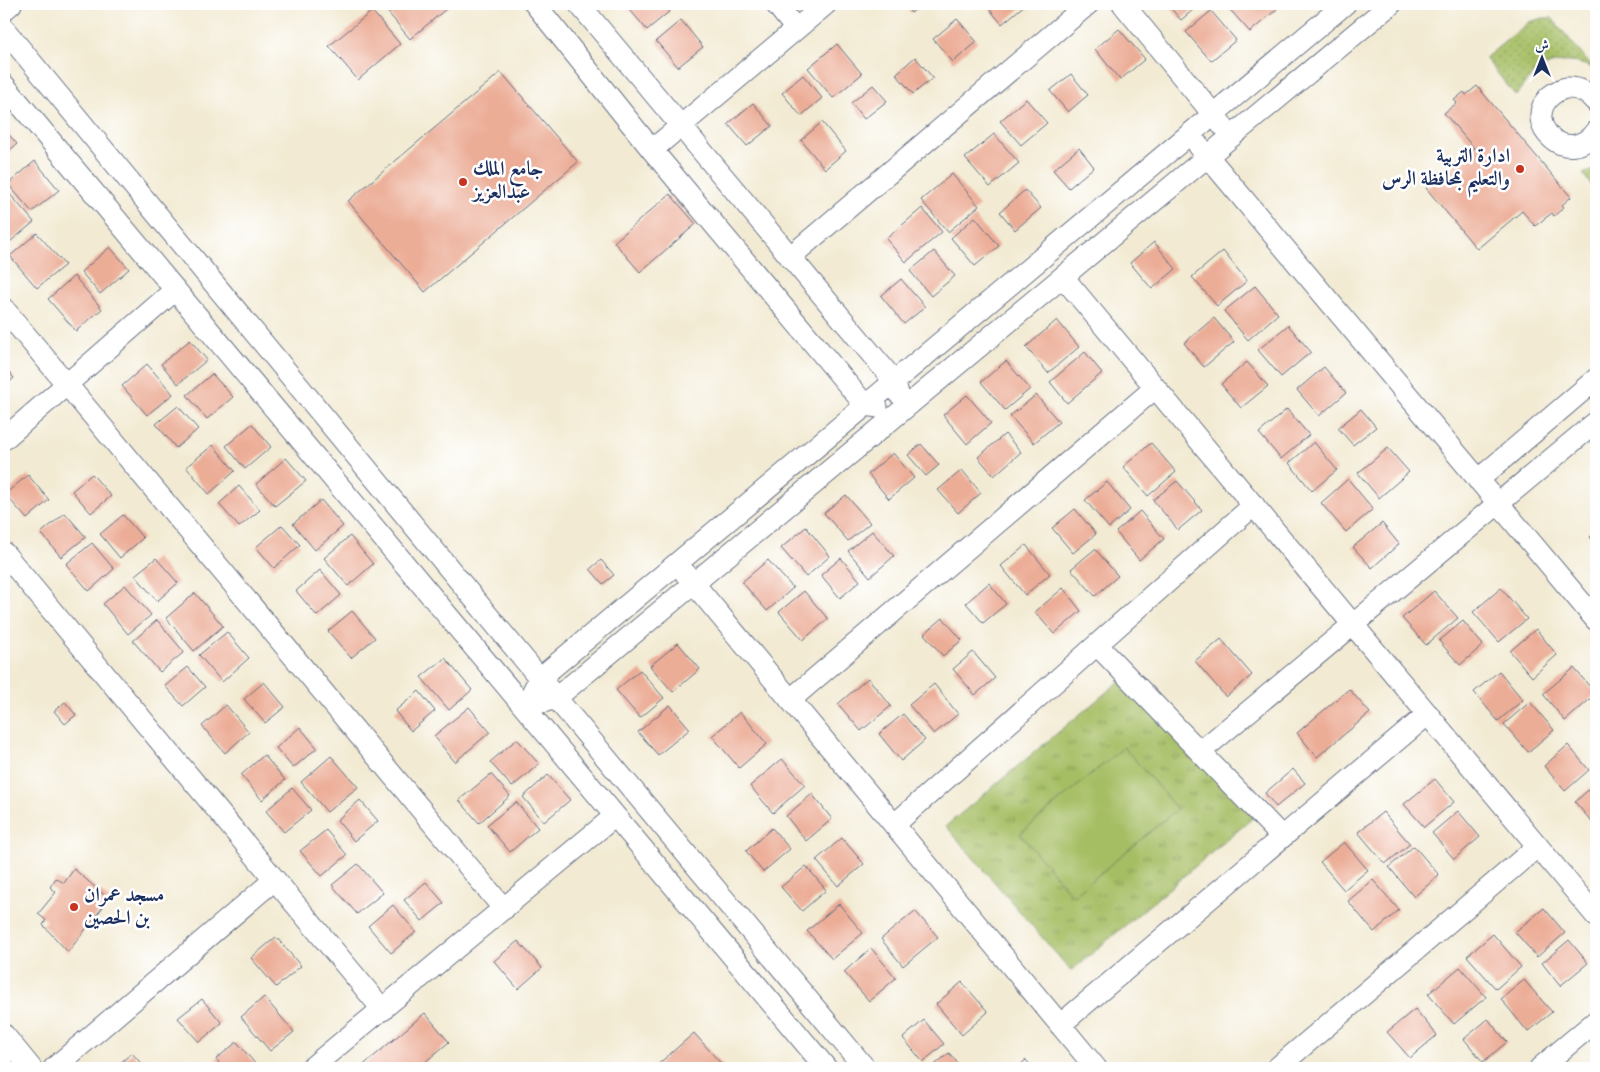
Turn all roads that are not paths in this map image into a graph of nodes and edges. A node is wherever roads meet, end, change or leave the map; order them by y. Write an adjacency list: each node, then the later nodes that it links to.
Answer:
1 (11, 4): 10 (street)
2 (535, 4): 20 (street)
3 (579, 4): 16 (street)
4 (776, 4): 12 (street)
5 (826, 4): 12 (street)
6 (1088, 4): 22 (street)
7 (1123, 4): 15 (street)
8 (1345, 4): 15 (street)
9 (1391, 4): 19 (street)
10 (4, 10)
11 (4, 29): 43 (street)
12 (796, 29): 16 (street)
13 (4, 85): 24 (street)
14 (1594, 96): 17 (street)
15 (1213, 114): 18 (street); 19 (street)
16 (680, 126): 20 (street); 22 (street)
17 (1596, 131)
18 (1189, 134): 21 (street); 27 (street)
19 (1232, 136): 21 (street)
20 (652, 150): 30 (street)
21 (1208, 156): 23 (street); 34 (street)
22 (790, 257): 27 (street)
23 (1063, 277): 29 (street); 31 (street)
24 (175, 290): 28 (street); 46 (street)
25 (4, 309): 28 (street)
26 (1596, 379): 34 (street)
27 (894, 381): 30 (street); 31 (street)
28 (67, 384): 33 (street); 54 (street)
29 (1155, 388): 36 (street); 45 (street)
30 (865, 405): 31 (street); 38 (street)
31 (903, 409): 39 (street)
32 (1596, 422): 35 (street)
33 (4, 439)
34 (1478, 480): 35 (street)
35 (1499, 504): 40 (street); 41 (street)
36 (1254, 505): 41 (street); 42 (street)
37 (4, 553): 53 (street)
38 (677, 563): 39 (street); 43 (street)
39 (694, 584): 44 (street); 45 (street)
40 (1596, 620)
41 (1354, 625): 47 (street); 48 (street)
42 (1097, 645): 48 (street); 50 (street)
43 (540, 678): 44 (street); 46 (street)
44 (556, 698): 46 (street); 64 (street)
45 (790, 700): 50 (street)
46 (526, 707): 49 (street)
47 (1428, 714): 51 (street); 52 (street)
48 (1200, 752): 51 (street)
49 (615, 816): 54 (street); 63 (street)
50 (894, 825): 58 (street)
51 (1282, 837): 58 (street)
52 (1538, 846): 55 (street); 66 (street)
53 (274, 880): 56 (street); 61 (street)
54 (504, 909): 56 (street)
55 (1596, 916)
56 (382, 1010): 62 (street)
57 (1596, 1021): 67 (street)
58 (1060, 1025): 65 (street)
59 (4, 1035): 60 (street)
60 (30, 1068)
61 (54, 1068)
62 (311, 1068)
63 (826, 1068)
64 (865, 1068)
65 (1096, 1068)
66 (1277, 1068)
67 (1540, 1068)

